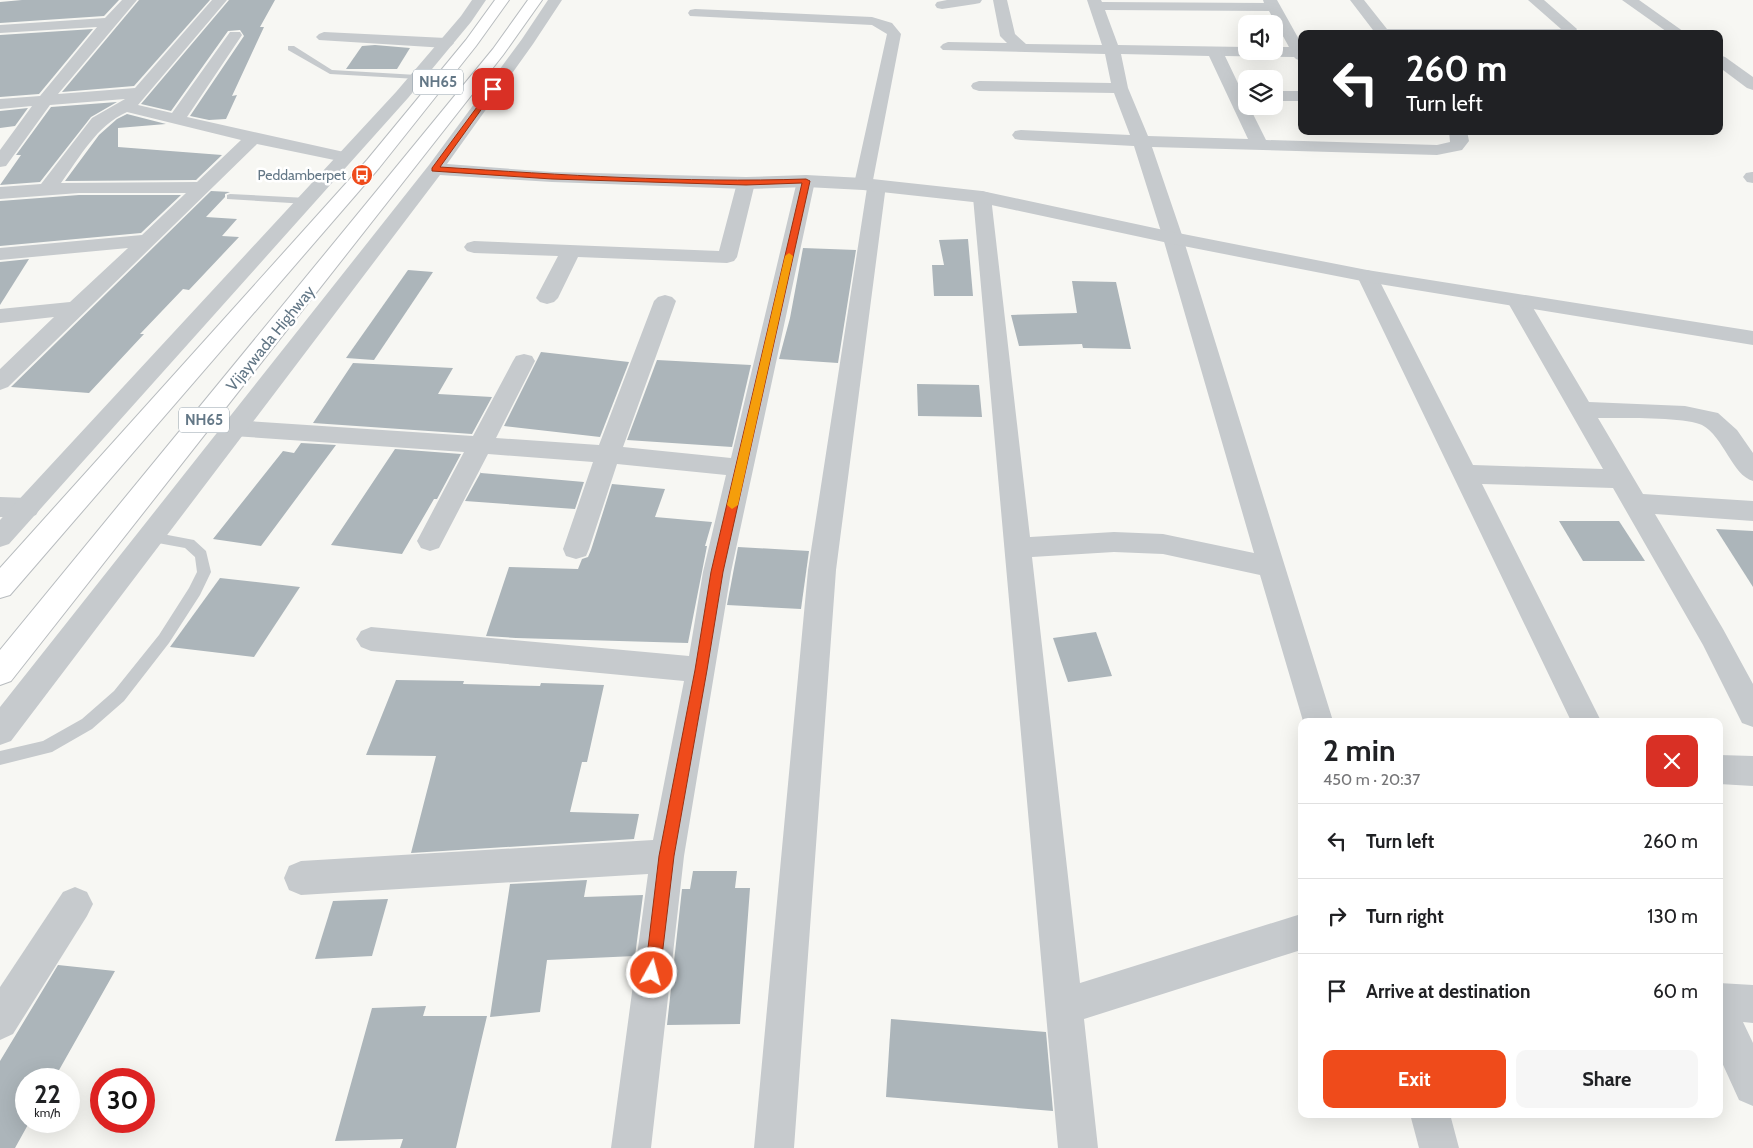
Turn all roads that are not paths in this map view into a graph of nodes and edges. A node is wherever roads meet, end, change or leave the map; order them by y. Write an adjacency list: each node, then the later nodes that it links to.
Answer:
1 (130, 0): 16 (street)
2 (220, 0): 37 (street)
3 (479, 0): 23 (street)
4 (502, 0): 95 (highway, NH65)
5 (535, 0): 98 (highway, Vijaywada Highway / NH65)
6 (555, 0): 54 (street)
7 (974, 0): 14 (street)
8 (1000, 0): 26 (street)
9 (1357, 0): 18 (street)
10 (1535, 0): 19 (street)
11 (1629, 0): 20 (street)
12 (1095, 3): 13 (street); 27 (street)
13 (1272, 4): 28 (street)
14 (942, 5)
15 (695, 13): 57 (street)
16 (109, 22): 17 (street); 40 (street)
17 (0, 29)
18 (1382, 30)
19 (1569, 30)
20 (1674, 30)
21 (235, 36): 44 (street)
22 (324, 37): 23 (street)
23 (446, 42): 32 (street)
24 (948, 47): 26 (street)
25 (291, 48): 32 (lane)
26 (1022, 48): 27 (street)
27 (1112, 50): 29 (street); 35 (street)
28 (1298, 50)
29 (1215, 51): 30 (street); 36 (street)
30 (1298, 54)
31 (1723, 63): 33 (street)
32 (417, 78): 52 (street)
33 (1753, 85)
34 (979, 86): 35 (street)
35 (1120, 88): 50 (street)
36 (1238, 92)
37 (140, 93): 40 (street); 42 (street)
38 (1283, 96): 39 (street)
39 (1298, 96)
40 (46, 100): 41 (street); 45 (street)
41 (0, 104)
42 (126, 108): 44 (street); 59 (street)
43 (1248, 115): 51 (street)
44 (176, 120): 49 (street)
45 (23, 130): 46 (street); 53 (street)
46 (0, 132)
47 (1021, 135): 50 (street)
48 (1459, 135): 51 (street)
49 (253, 138): 52 (street); 58 (street)
50 (1140, 141): 51 (street); 64 (street)
51 (1260, 146)
52 (344, 157): 63 (street)
53 (0, 162)
54 (434, 169): 56 (street); 79 (street)
55 (806, 181): 56 (street); 57 (street); 82 (street)
56 (746, 183): 67 (street)
57 (870, 184): 62 (street); 118 (street)
58 (203, 188): 59 (street); 65 (street)
59 (47, 189): 60 (street)
60 (0, 193)
61 (230, 197): 63 (lane)
62 (982, 197): 64 (street); 92 (street)
63 (307, 201): 87 (street)
64 (1173, 238): 69 (street); 94 (street)
65 (149, 240): 68 (street); 73 (street)
66 (474, 247): 67 (street)
67 (571, 251): 70 (street)
68 (0, 254)
69 (1367, 276): 71 (street); 84 (street)
70 (547, 298)
71 (1518, 301): 75 (street); 78 (street)
72 (665, 302): 81 (street)
73 (74, 308): 74 (street); 77 (street)
74 (0, 316)
75 (1753, 338)
76 (524, 360): 80 (street)
77 (0, 382)
78 (1580, 410): 83 (street); 85 (street)
79 (233, 428): 80 (street); 89 (street)
80 (481, 447): 81 (street); 91 (street)
81 (608, 454): 82 (street); 93 (street)
82 (741, 468): 97 (street)
83 (1753, 472)
84 (1464, 474): 85 (street); 101 (street)
85 (1627, 491): 88 (street); 99 (street)
86 (0, 507): 87 (street)
87 (27, 508): 90 (street)
88 (1753, 512)
89 (152, 537): 102 (street); 103 (lane)
90 (0, 538)
91 (430, 541)
92 (1017, 548): 94 (street); 112 (street)
93 (576, 549)
94 (1273, 567): 100 (street)
95 (0, 587)
96 (371, 639): 97 (street)
97 (701, 670): 106 (street)
98 (0, 672)
99 (1753, 714)
100 (1317, 718)
101 (1585, 718)
102 (0, 732)
103 (0, 758)
104 (1723, 770): 105 (street)
105 (1753, 771)
106 (666, 856): 107 (street); 117 (street)
107 (301, 878)
108 (75, 904): 113 (street)
109 (1298, 933): 112 (street)
110 (1723, 1002): 111 (street)
111 (1753, 1004)
112 (1064, 1007): 119 (street)
113 (0, 1021)
114 (1723, 1022): 115 (street)
115 (1753, 1086)
116 (1431, 1118): 120 (street)
117 (631, 1148)
118 (774, 1148)
119 (1078, 1148)
120 (1439, 1148)

